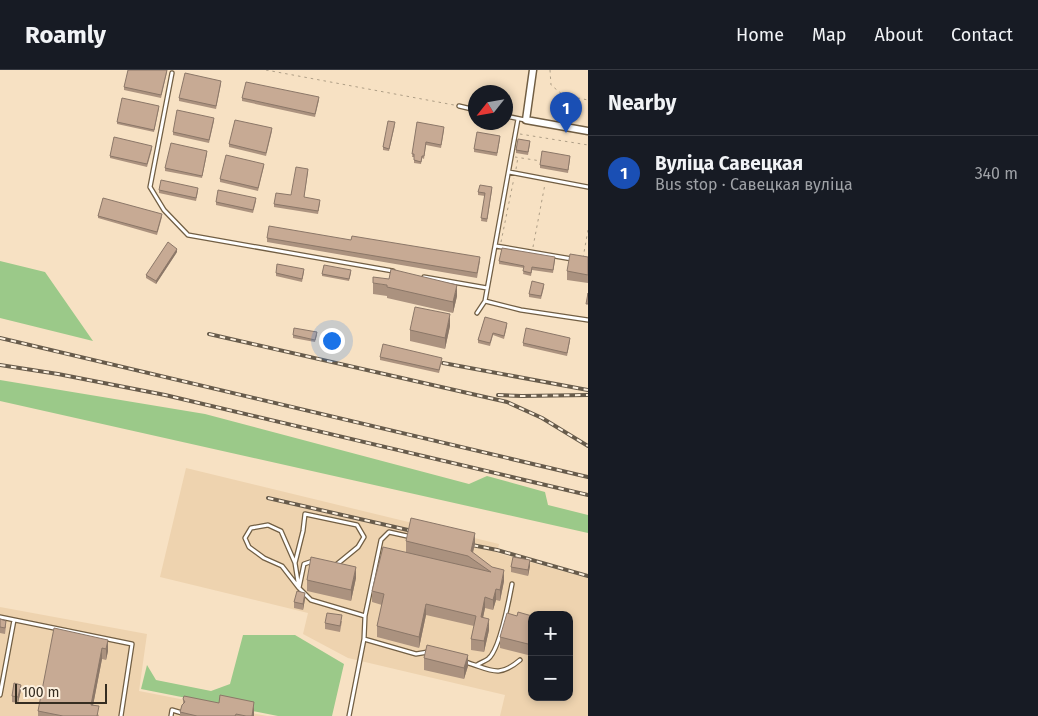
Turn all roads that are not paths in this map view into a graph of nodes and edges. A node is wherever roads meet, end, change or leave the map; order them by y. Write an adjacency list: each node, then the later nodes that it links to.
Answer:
1 (533, 70): 7 (street)
2 (172, 74): 13 (lane)
3 (459, 106): 4 (lane)
4 (468, 108)
5 (513, 118): 6 (lane)
6 (518, 119): 7 (lane); 9 (lane)
7 (526, 120): 8 (street)
8 (588, 131)
9 (510, 172): 10 (lane); 11 (lane)
10 (588, 187)
11 (498, 246): 12 (lane); 15 (lane)
12 (582, 261)
13 (400, 273)
14 (420, 276): 15 (lane)
15 (487, 288): 16 (lane)
16 (485, 301): 17 (lane); 18 (lane)
17 (477, 313)
18 (588, 320)
19 (407, 536): 25 (lane)
20 (315, 560): 24 (lane)
21 (295, 563): 22 (lane); 24 (lane); 24 (lane)
22 (332, 568)
23 (512, 584): 32 (lane)
24 (299, 588): 25 (lane)
25 (365, 616): 28 (lane)
26 (0, 618): 27 (lane)
27 (14, 620): 33 (lane); 35 (lane)
28 (364, 640): 29 (lane); 37 (lane)
29 (435, 654)
30 (460, 660): 32 (lane)
31 (520, 660): 32 (lane)
32 (476, 665)
33 (0, 694)
34 (182, 713): 36 (lane)
35 (121, 716)
36 (171, 716)
37 (349, 716)

